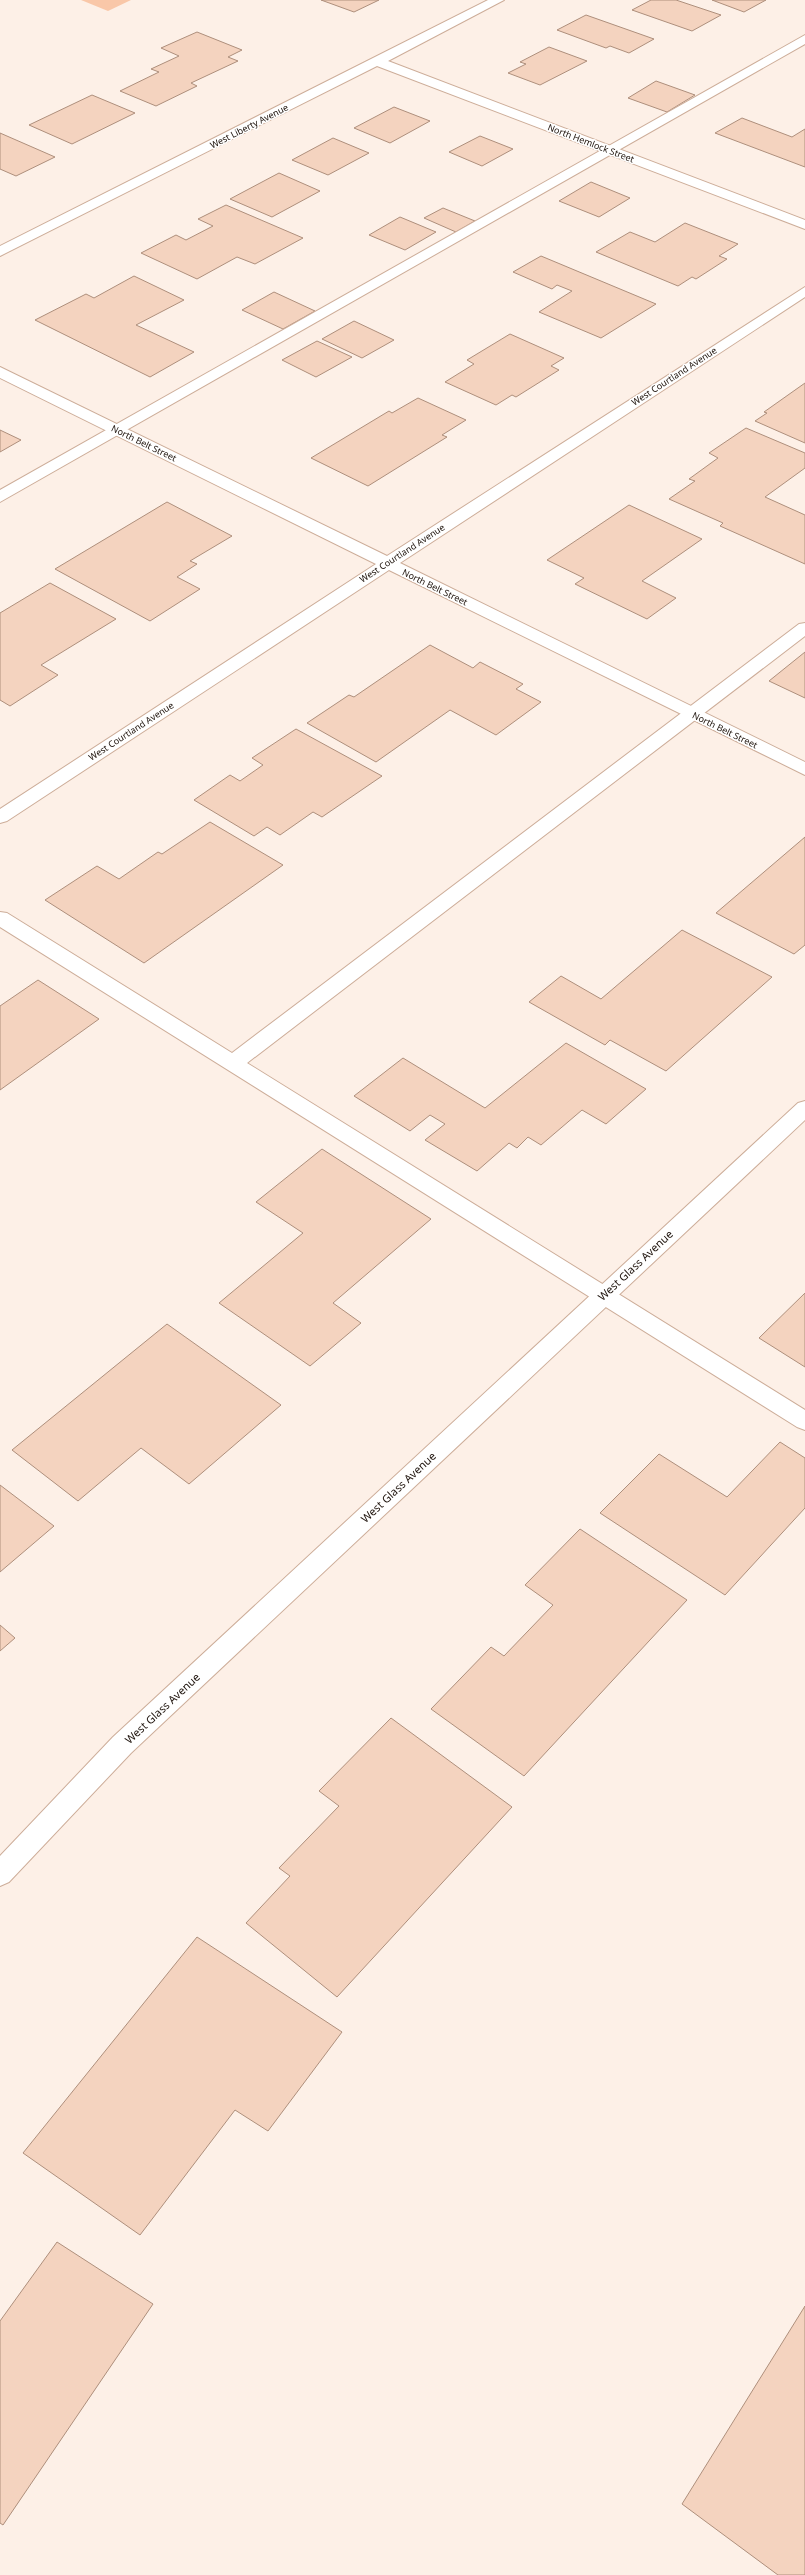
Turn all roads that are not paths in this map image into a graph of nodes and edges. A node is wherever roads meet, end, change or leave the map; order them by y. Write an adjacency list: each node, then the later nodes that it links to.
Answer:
1 (498, 0): 3 (street, West Liberty Avenue)
2 (805, 39): 4 (street)
3 (376, 62): 4 (street, North Hemlock Street); 6 (street, West Liberty Avenue)
4 (610, 150): 5 (street, North Hemlock Street); 9 (street)
5 (805, 225)
6 (0, 252)
7 (805, 291): 11 (street, West Courtland Avenue)
8 (0, 372): 9 (street, North Belt Street)
9 (117, 430): 10 (street); 11 (street, North Belt Street)
10 (0, 497)
11 (387, 563): 13 (street, North Belt Street); 15 (street, West Courtland Avenue)
12 (805, 628): 13 (street)
13 (693, 714): 14 (street, North Belt Street); 17 (street)
14 (805, 769)
15 (0, 817)
16 (0, 918): 17 (street)
17 (233, 1063): 19 (street)
18 (805, 1108): 19 (street, West Glass Avenue)
19 (602, 1296): 20 (street); 21 (street, West Glass Avenue)
20 (805, 1421)
21 (0, 1874)

